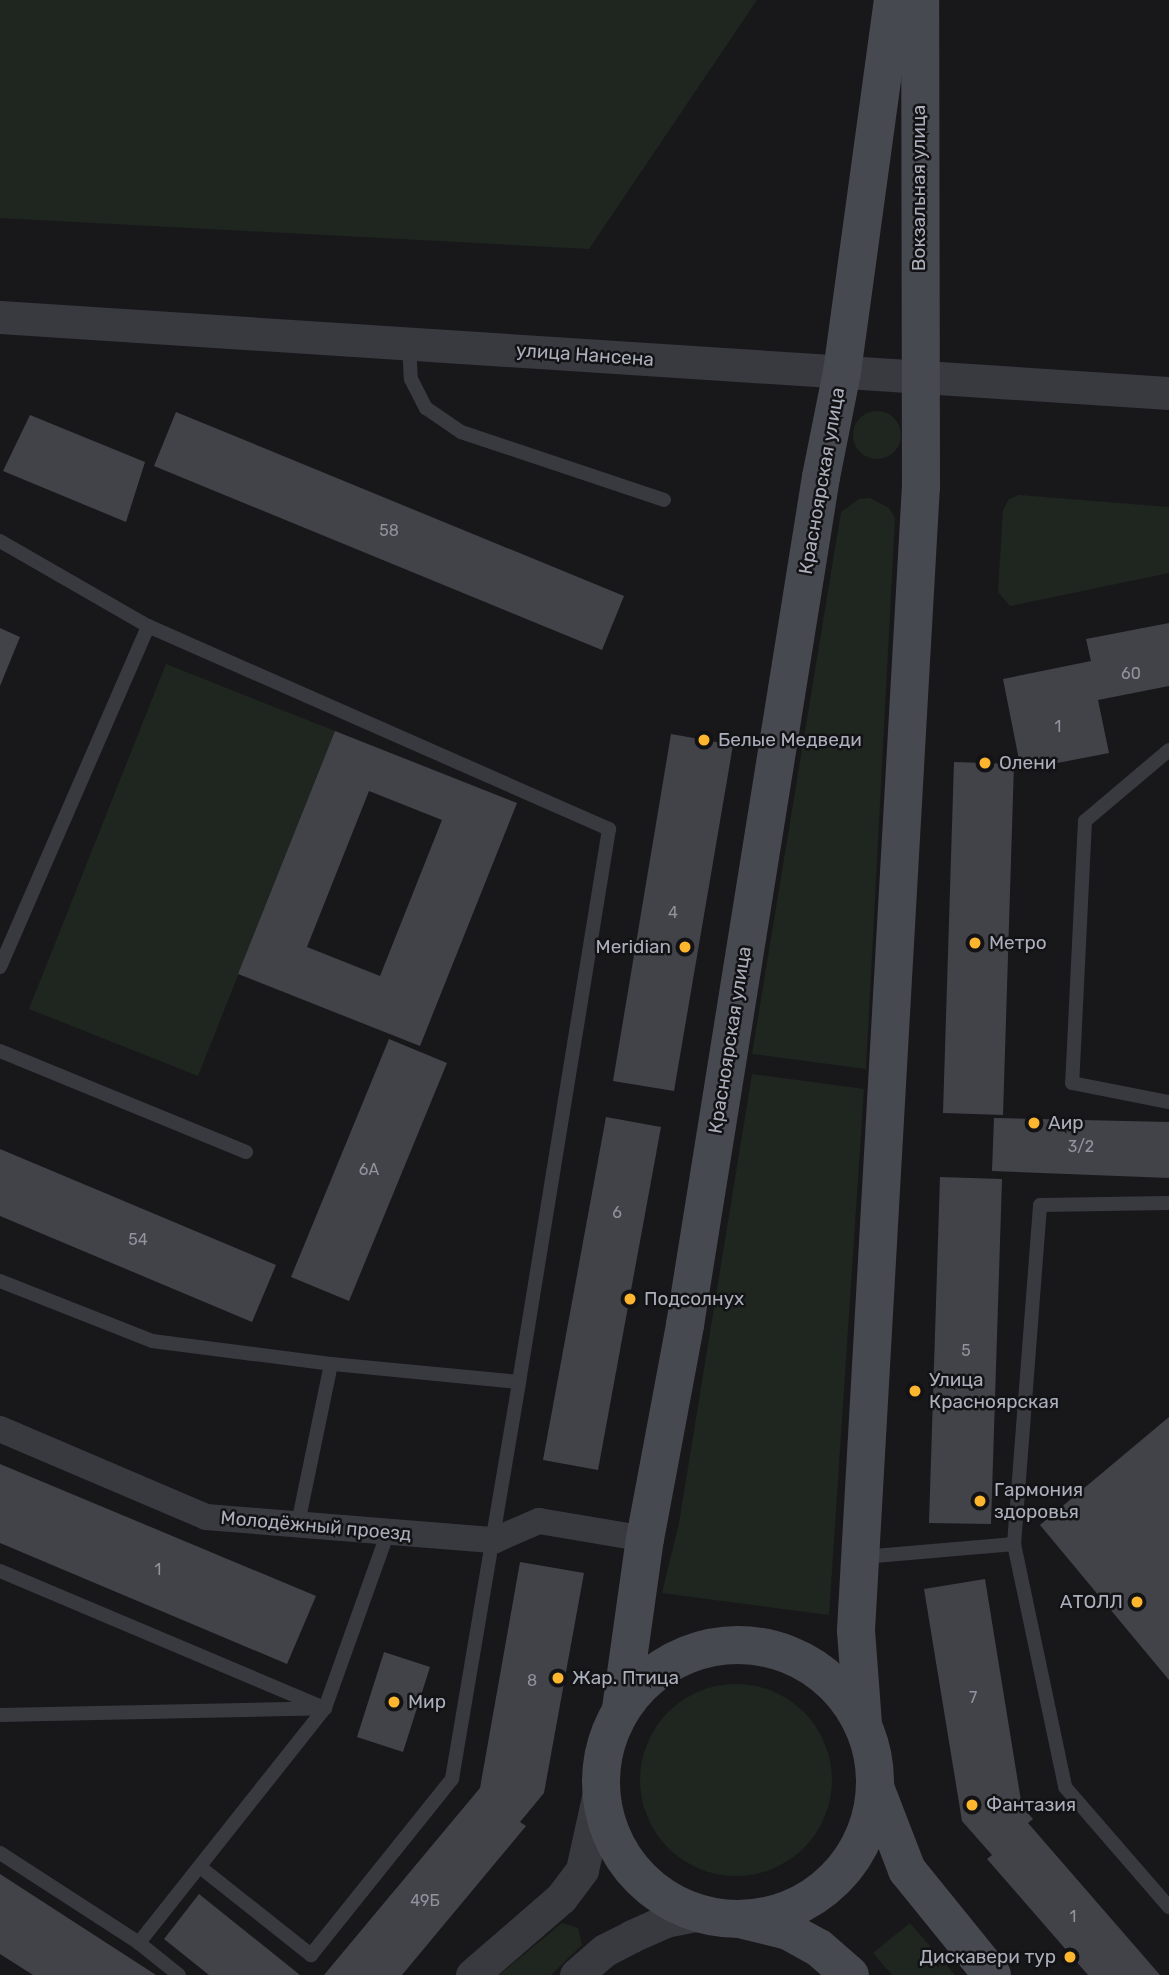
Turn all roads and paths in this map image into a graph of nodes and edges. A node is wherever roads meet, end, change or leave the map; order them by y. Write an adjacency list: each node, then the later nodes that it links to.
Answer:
1 (893, 0): 5 (main road, Вокзальная улица)
2 (920, 0): 6 (main road, Вокзальная улица)
3 (0, 317): 4 (street, улица Нансена)
4 (409, 344): 5 (street, улица Нансена); 8 (lane)
5 (842, 372): 6 (street, улица Нансена); 23 (main road, Красноярская улица)
6 (918, 376): 7 (street, улица Нансена); 26 (main road, Красноярская улица)
7 (1169, 393)
8 (664, 500)
9 (0, 541): 10 (lane)
10 (148, 626): 12 (lane); 19 (lane)
11 (1169, 750): 14 (lane)
12 (0, 967)
13 (0, 1051): 15 (lane)
14 (1169, 1102)
15 (246, 1152)
16 (1169, 1203): 25 (lane)
17 (0, 1281): 18 (lane)
18 (331, 1364): 19 (lane); 21 (lane)
19 (519, 1382): 24 (lane)
20 (0, 1429): 21 (street, Молодёжный проезд)
21 (298, 1523): 22 (street, Молодёжный проезд)
22 (388, 1532): 24 (street, Молодёжный проезд); 28 (lane)
23 (645, 1539): 24 (street, Молодёжный проезд); 29 (main road, Красноярская улица)
24 (495, 1540): 35 (lane)
25 (1014, 1544): 26 (lane); 36 (lane)
26 (862, 1557): 31 (main road, Красноярская улица)
27 (0, 1572): 28 (lane)
28 (325, 1708): 30 (lane); 35 (lane)
29 (621, 1709): 31 (main road, Красноярская улица); 33 (main road, Красноярская улица)
30 (0, 1715)
31 (863, 1724): 32 (main road, Красноярская улица)
32 (875, 1787): 38 (main road, Красноярская улица); 44 (main road)
33 (600, 1788): 37 (main road, Красноярская улица); 41 (street)
34 (0, 1853): 39 (lane)
35 (200, 1867): 39 (lane)
36 (1169, 1907)
37 (701, 1914): 38 (main road, Красноярская улица); 42 (street)
38 (742, 1919): 43 (main road)
39 (139, 1943): 40 (lane)
40 (179, 1975)
41 (472, 1975)
42 (576, 1975)
43 (850, 1975)
44 (992, 1975)

